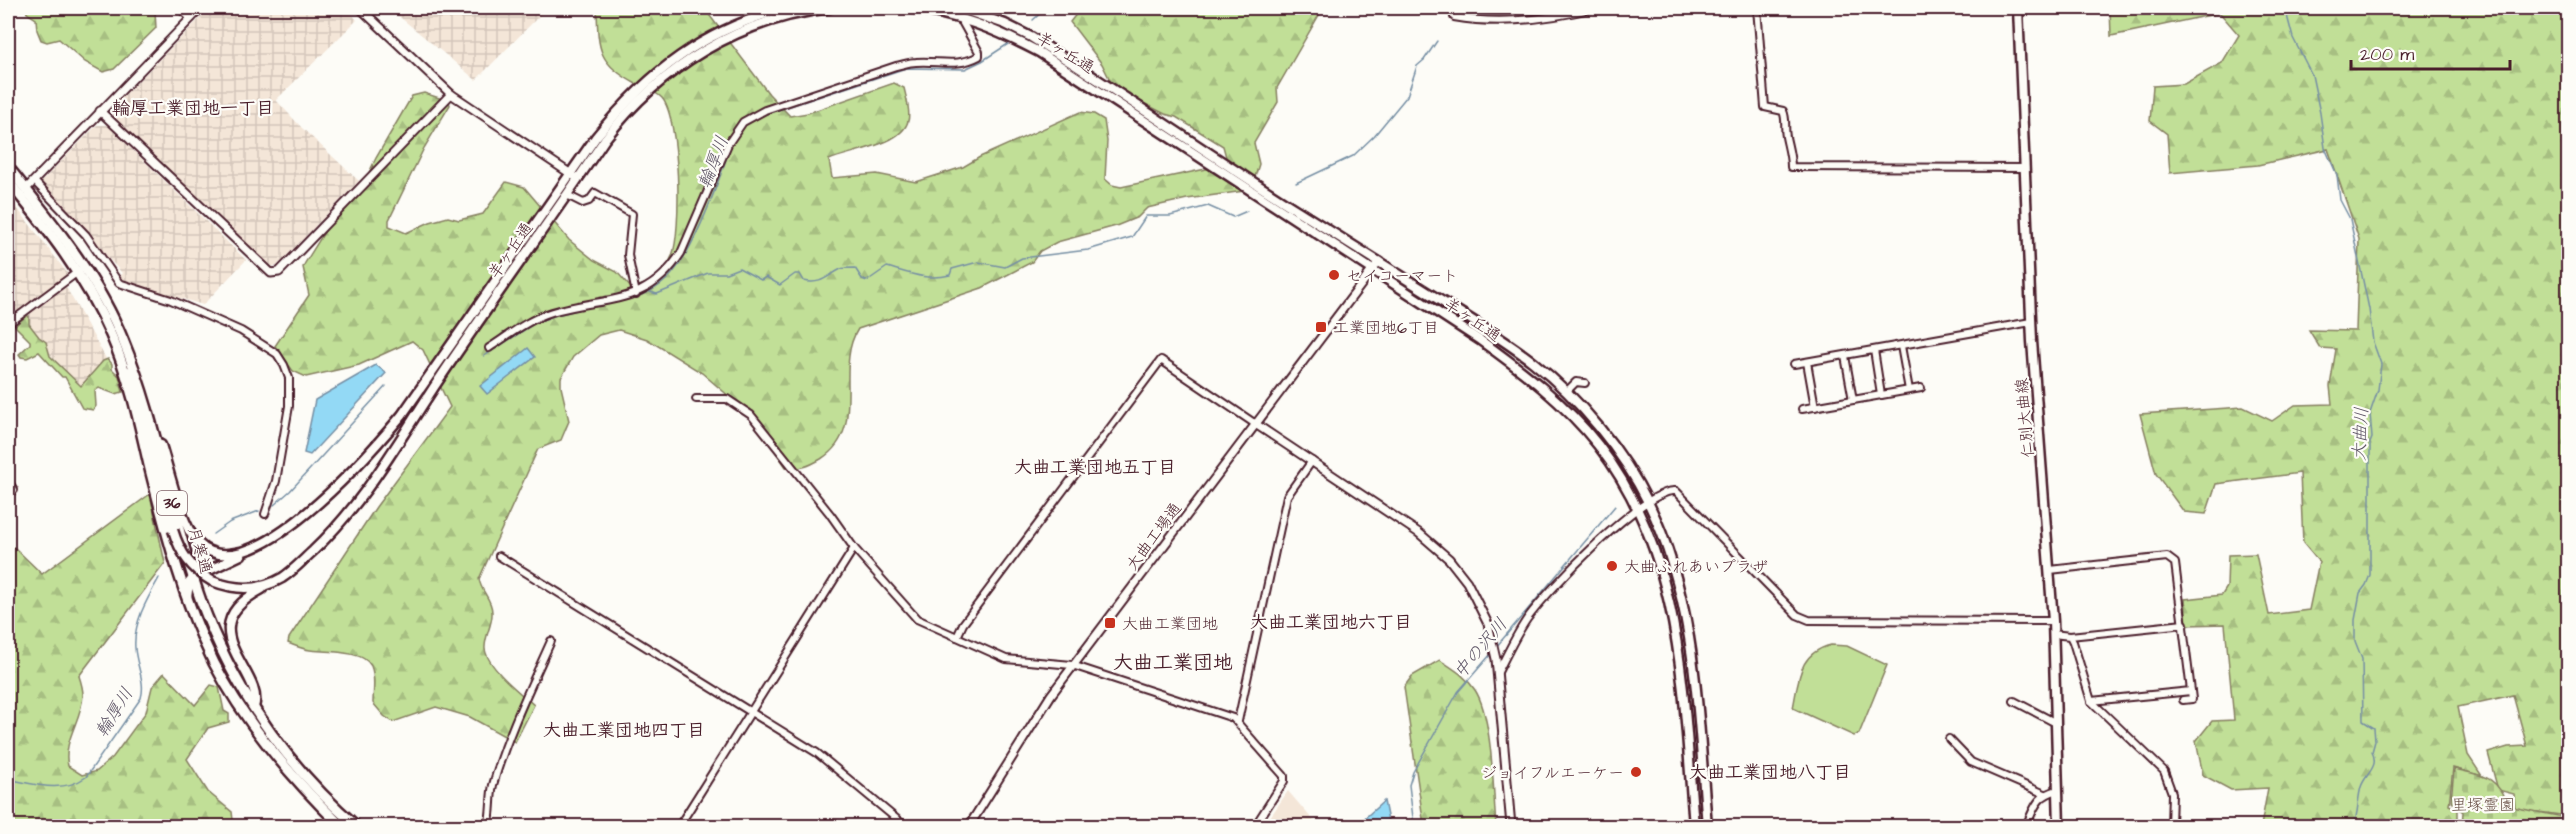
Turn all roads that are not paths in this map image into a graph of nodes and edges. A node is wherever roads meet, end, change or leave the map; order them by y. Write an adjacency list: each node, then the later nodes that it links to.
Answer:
1 (180, 8): 13 (street)
2 (201, 8): 13 (street)
3 (360, 8): 14 (street)
4 (786, 8): 18 (main road, 羊ヶ丘通)
5 (830, 8): 19 (main road, 羊ヶ丘通)
6 (909, 8): 11 (main road, 羊ヶ丘通)
7 (959, 8): 11 (main road, 羊ヶ丘通)
8 (1594, 8): 12 (street)
9 (1757, 8): 17 (street)
10 (2018, 8): 17 (main road, 仁別大曲線)
11 (966, 14): 24 (main road, 羊ヶ丘通); 26 (main road, 羊ヶ丘通); 27 (street)
12 (1454, 16)
13 (191, 18): 15 (street)
14 (451, 93): 15 (street); 18 (street)
15 (100, 111): 21 (street)
16 (8, 166): 22 (highway, 月寒通 / 36)
17 (2025, 168): 28 (main road, 仁別大曲線)
18 (570, 174): 19 (street); 53 (main road, 羊ヶ丘通)
19 (578, 179): 23 (main road, 羊ヶ丘通)
20 (8, 181): 25 (highway, 月寒通 / 36)
21 (34, 181): 22 (street); 52 (street)
22 (26, 189): 25 (highway, 月寒通 / 36)
23 (567, 195): 27 (street); 58 (main road, 羊ヶ丘通)
24 (1379, 261): 26 (street, 大曲工場通); 40 (main road, 羊ヶ丘通)
25 (81, 269): 29 (street); 36 (highway, 月寒通 / 36); 58 (main road, 羊ヶ丘通, bridge); 59 (highway, 月寒通 / 36)
26 (1372, 270): 46 (street, 大曲工場通); 51 (main road, 羊ヶ丘通)
27 (636, 294): 31 (street)
28 (2031, 322): 30 (street); 56 (main road, 仁別大曲線)
29 (8, 324)
30 (1901, 346): 32 (street); 39 (street)
31 (489, 348)
32 (1874, 350): 33 (street); 41 (street)
33 (1845, 356): 34 (street); 43 (street)
34 (1807, 362): 35 (street); 44 (street)
35 (1794, 364)
36 (138, 378): 53 (main road, 羊ヶ丘通); 57 (highway, 月寒通 / 36)
37 (1585, 383): 40 (street)
38 (1921, 388): 39 (street)
39 (1909, 390): 41 (street)
40 (1566, 393): 50 (main road, 羊ヶ丘通)
41 (1881, 395): 43 (street)
42 (696, 399): 54 (street)
43 (1853, 400): 44 (street)
44 (1815, 407): 45 (street)
45 (1802, 409)
46 (1254, 423): 47 (street); 64 (street); 66 (street, 大曲工場通)
47 (1312, 461): 67 (street); 74 (street)
48 (8, 481): 49 (street)
49 (14, 490)
50 (1648, 502): 51 (street); 60 (street); 88 (main road, 羊ヶ丘通)
51 (1638, 510): 67 (street); 87 (main road, 羊ヶ丘通)
52 (265, 514)
53 (253, 547): 57 (main road, 羊ヶ丘通)
54 (854, 548): 64 (street); 73 (street)
55 (499, 555): 73 (street)
56 (2050, 570): 60 (main road, 仁別大曲線); 61 (street)
57 (194, 578): 59 (main road); 72 (highway, 月寒通 / 36)
58 (273, 583): 72 (main road, 羊ヶ丘通)
59 (187, 598): 79 (highway, 月寒通 / 36)
60 (2053, 621): 62 (main road, 仁別大曲線)
61 (2184, 624): 63 (street); 68 (street)
62 (2053, 634): 63 (street); 75 (main road, 仁別大曲線)
63 (2070, 636): 71 (street)
64 (957, 637): 66 (street)
65 (551, 641): 81 (street)
66 (1072, 665): 74 (street); 84 (street, 大曲工場通)
67 (1498, 672): 86 (street)
68 (2191, 691): 69 (street); 71 (street)
69 (2183, 700)
70 (2014, 701): 75 (street)
71 (2091, 701): 91 (street)
72 (254, 707): 80 (highway, 月寒通 / 36)
73 (751, 711): 82 (street); 83 (street)
74 (1238, 721): 85 (street)
75 (2056, 723): 77 (main road, 仁別大曲線)
76 (1949, 739): 78 (street)
77 (2058, 790): 78 (street); 90 (main road, 仁別大曲線)
78 (2044, 794): 89 (street)
79 (341, 826)
80 (356, 826)
81 (488, 826)
82 (679, 826)
83 (905, 826)
84 (969, 826)
85 (1255, 826)
86 (1510, 826)
87 (1694, 826)
88 (1707, 826)
89 (2026, 826)
90 (2059, 826)
91 (2171, 826)

